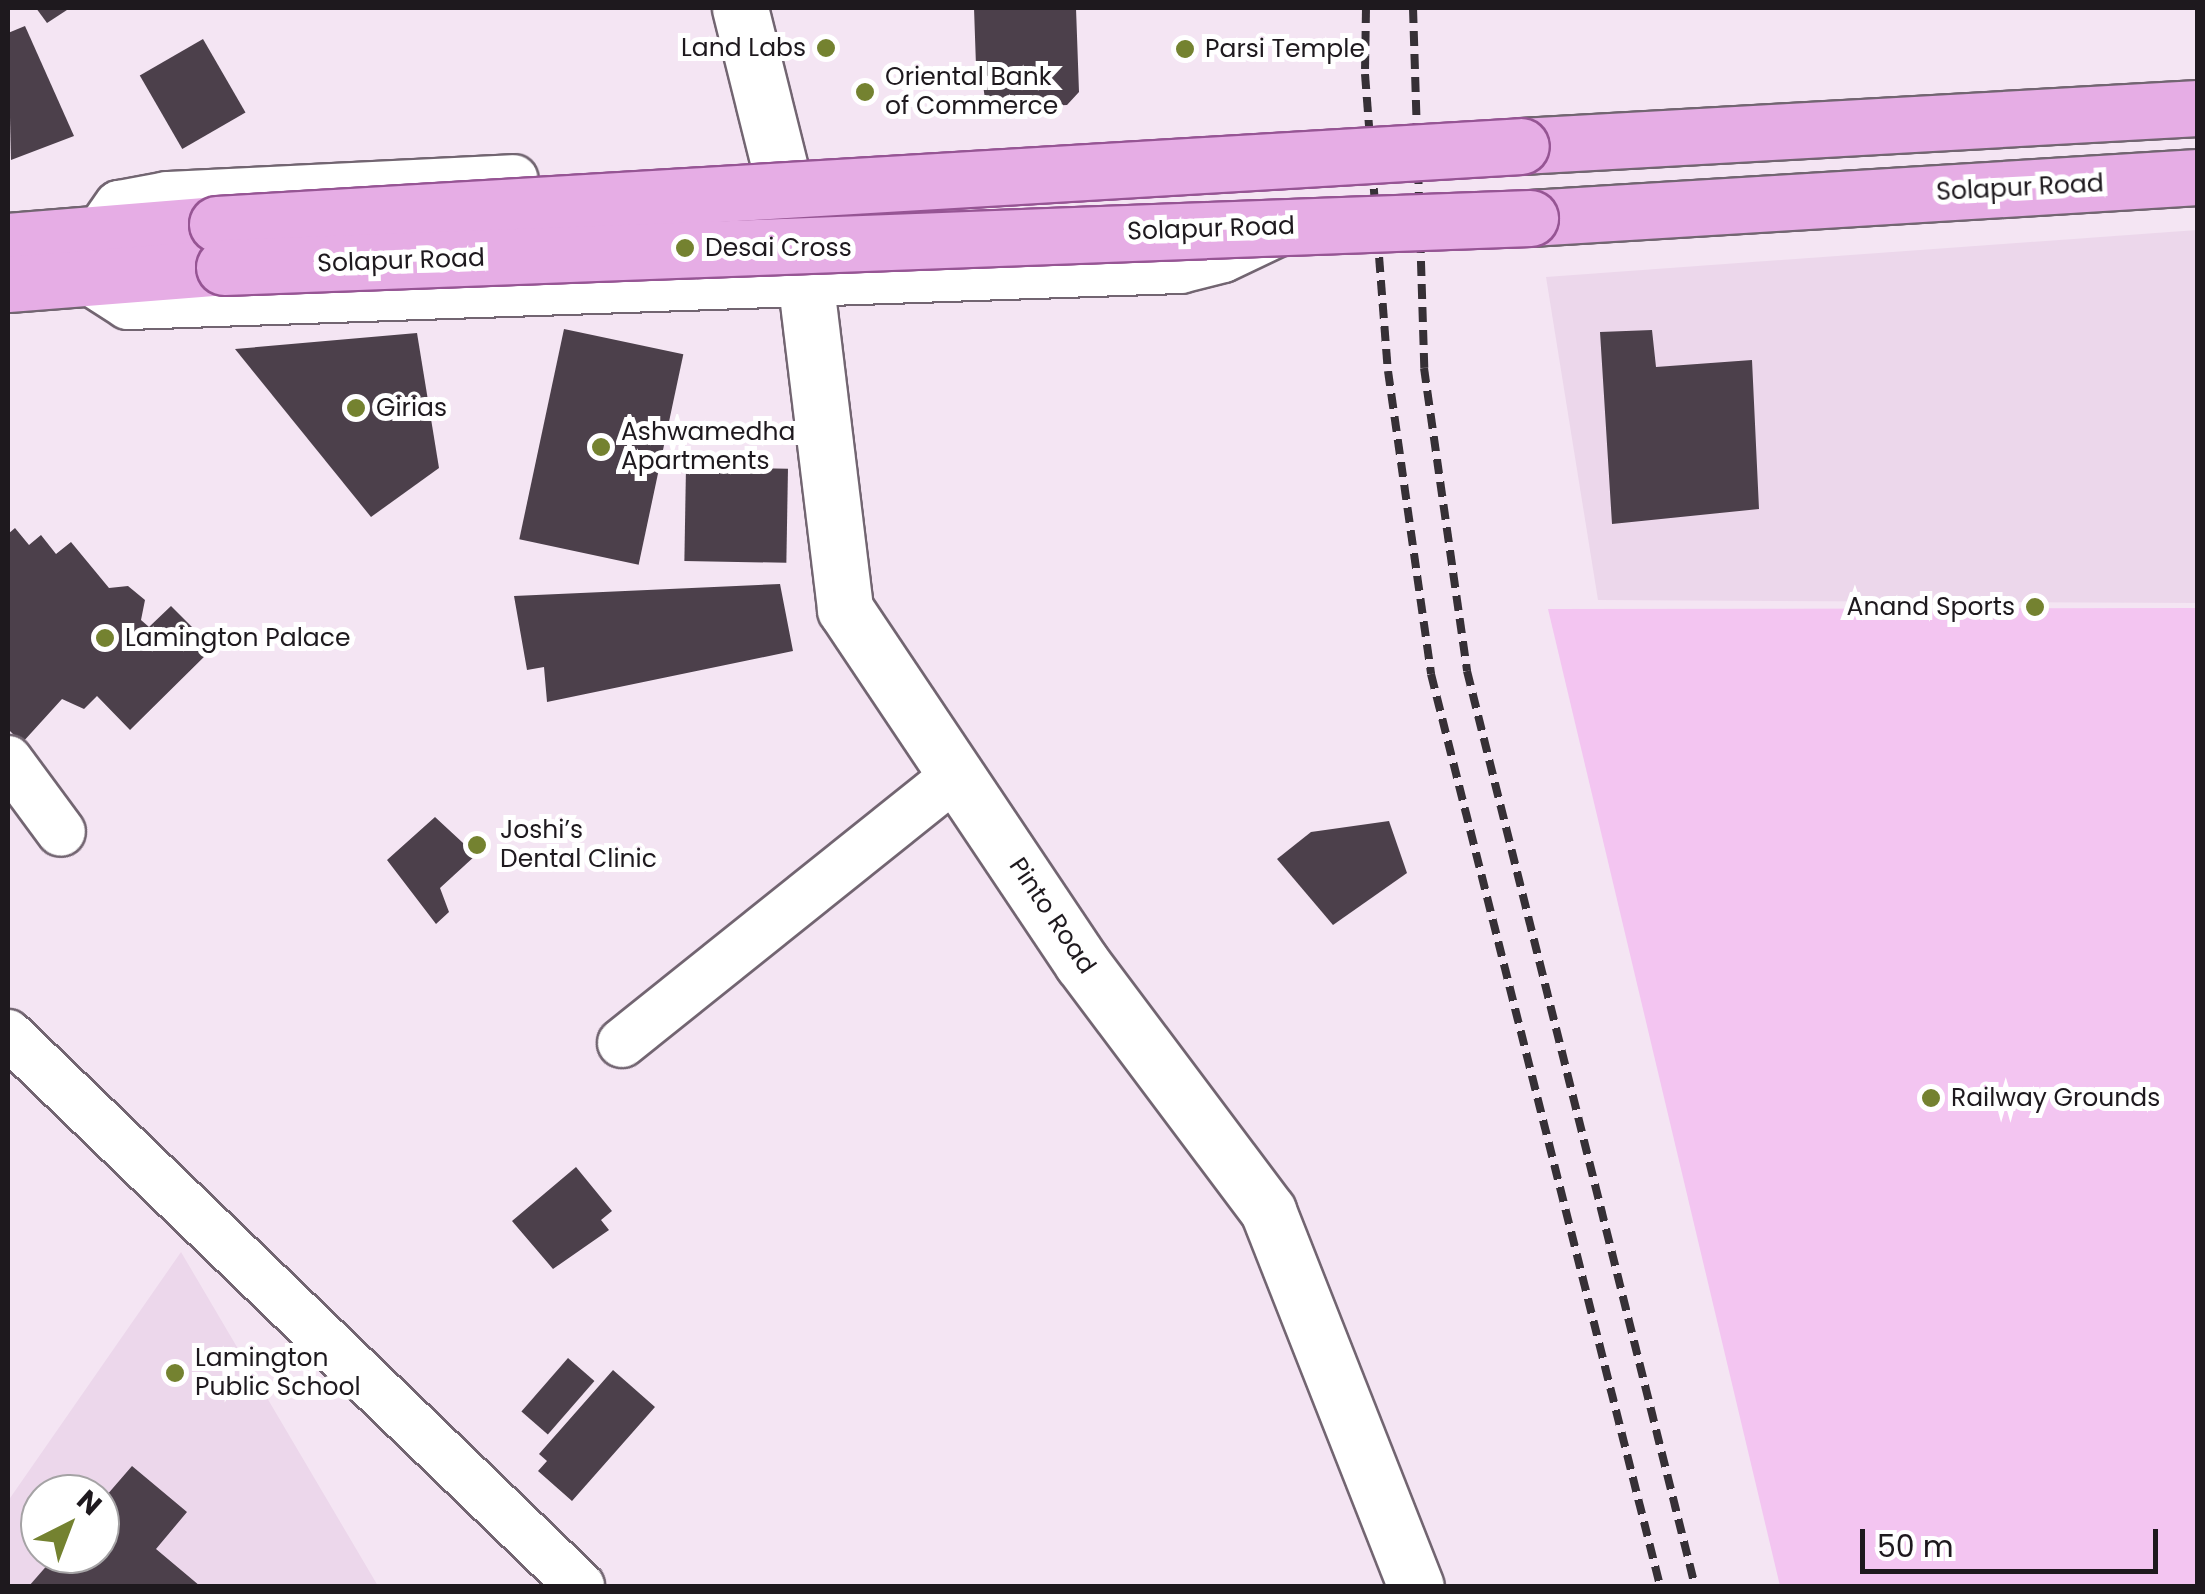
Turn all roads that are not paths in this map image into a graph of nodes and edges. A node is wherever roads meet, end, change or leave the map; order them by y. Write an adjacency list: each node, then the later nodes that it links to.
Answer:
1 (740, 8): 5 (street, Pinto Road)
2 (2198, 108): 3 (main road, bridge)
3 (1301, 159): 5 (street); 8 (main road, bridge)
4 (2198, 177): 6 (main road, Solapur Road, bridge)
5 (786, 190): 9 (street); 10 (street, Pinto Road)
6 (1290, 226): 8 (main road, Solapur Road, bridge); 10 (street)
7 (8, 241): 9 (main road)
8 (220, 246): 9 (main road)
9 (91, 257): 10 (street); 11 (main road)
10 (806, 278): 13 (street, Pinto Road)
11 (8, 284)
12 (8, 760): 14 (street)
13 (957, 775): 16 (street); 18 (street, Pinto Road)
14 (61, 832)
15 (8, 1034): 17 (street)
16 (622, 1042)
17 (580, 1586)
18 (1416, 1586)

